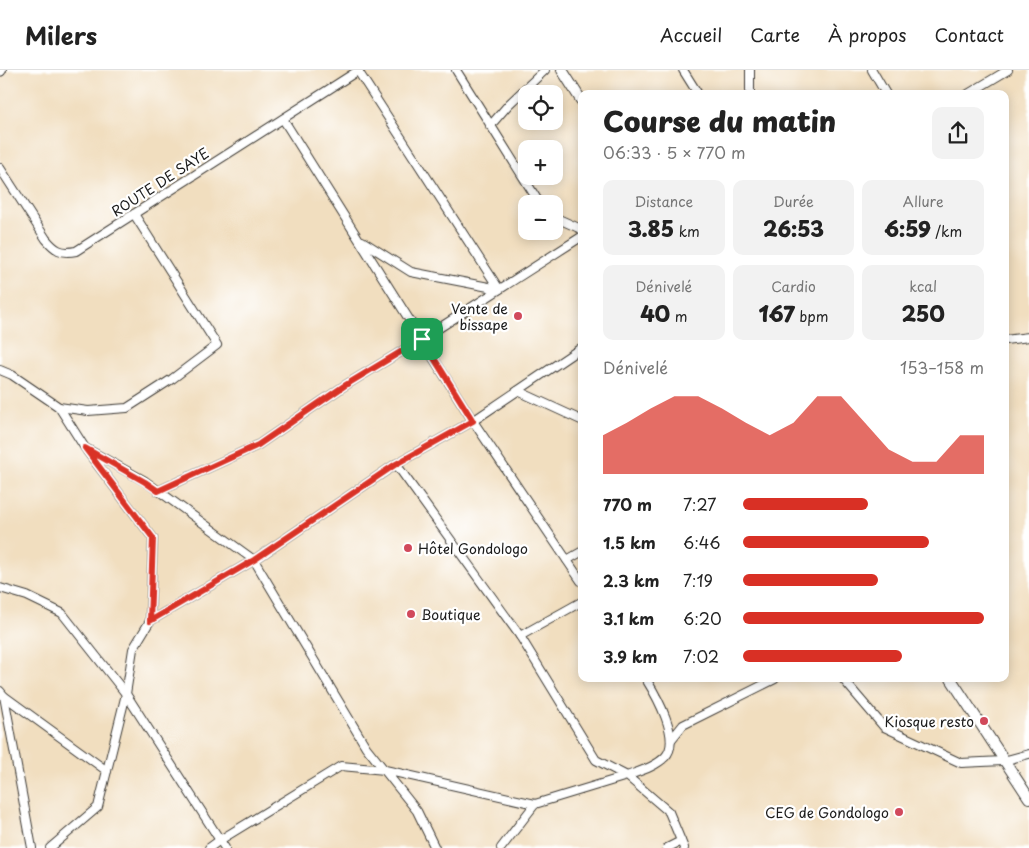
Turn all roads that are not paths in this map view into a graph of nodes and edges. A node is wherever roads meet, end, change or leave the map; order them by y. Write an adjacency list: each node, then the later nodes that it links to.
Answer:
1 (359, 70): 14 (street, ROUTE DE SAYE); 23 (street)
2 (456, 70): 15 (street)
3 (545, 70): 15 (street)
4 (562, 70): 13 (street)
5 (683, 70): 9 (street)
6 (750, 70): 10 (street)
7 (872, 70): 11 (street)
8 (1008, 70): 12 (street)
9 (696, 90)
10 (750, 90)
11 (884, 90)
12 (975, 90)
13 (578, 95)
14 (283, 119): 18 (street, ROUTE DE SAYE); 21 (street)
15 (490, 126): 17 (street)
16 (0, 168): 18 (street, ROUTE DE SAYE)
17 (534, 195)
18 (134, 214): 30 (street)
19 (563, 221): 20 (street)
20 (578, 229)
21 (359, 239): 23 (street); 25 (street)
22 (578, 239): 23 (street)
23 (499, 289): 25 (street)
24 (1029, 337): 26 (street)
25 (422, 339): 32 (street); 35 (street)
26 (1009, 340)
27 (578, 350): 29 (street)
28 (0, 370): 30 (street)
29 (518, 391): 31 (street); 32 (street)
30 (59, 407): 33 (street)
31 (578, 419)
32 (473, 421): 34 (street); 38 (street)
33 (85, 448): 35 (street); 42 (street)
34 (396, 464): 37 (street); 43 (street)
35 (158, 491): 37 (street)
36 (578, 554): 38 (street)
37 (254, 560): 42 (street); 54 (street)
38 (568, 560): 39 (street)
39 (578, 576)
40 (0, 588): 49 (street)
41 (578, 604): 43 (street)
42 (150, 621): 49 (street)
43 (520, 636): 55 (street)
44 (648, 682): 50 (street)
45 (769, 682): 50 (street)
46 (846, 682): 52 (street)
47 (953, 682): 52 (street)
48 (2, 693): 53 (street); 60 (street)
49 (126, 694): 53 (street); 58 (street)
50 (672, 740): 55 (street)
51 (1029, 754): 52 (street)
52 (1004, 761): 56 (street)
53 (107, 770): 61 (street)
54 (385, 770): 57 (street); 58 (street); 64 (street)
55 (627, 776): 57 (street); 59 (street)
56 (1029, 798)
57 (535, 804): 65 (street)
58 (220, 840): 62 (street); 63 (street)
59 (682, 844): 66 (street)
60 (32, 848)
61 (50, 848)
62 (209, 848)
63 (226, 848)
64 (435, 848)
65 (501, 848)
66 (667, 848)

